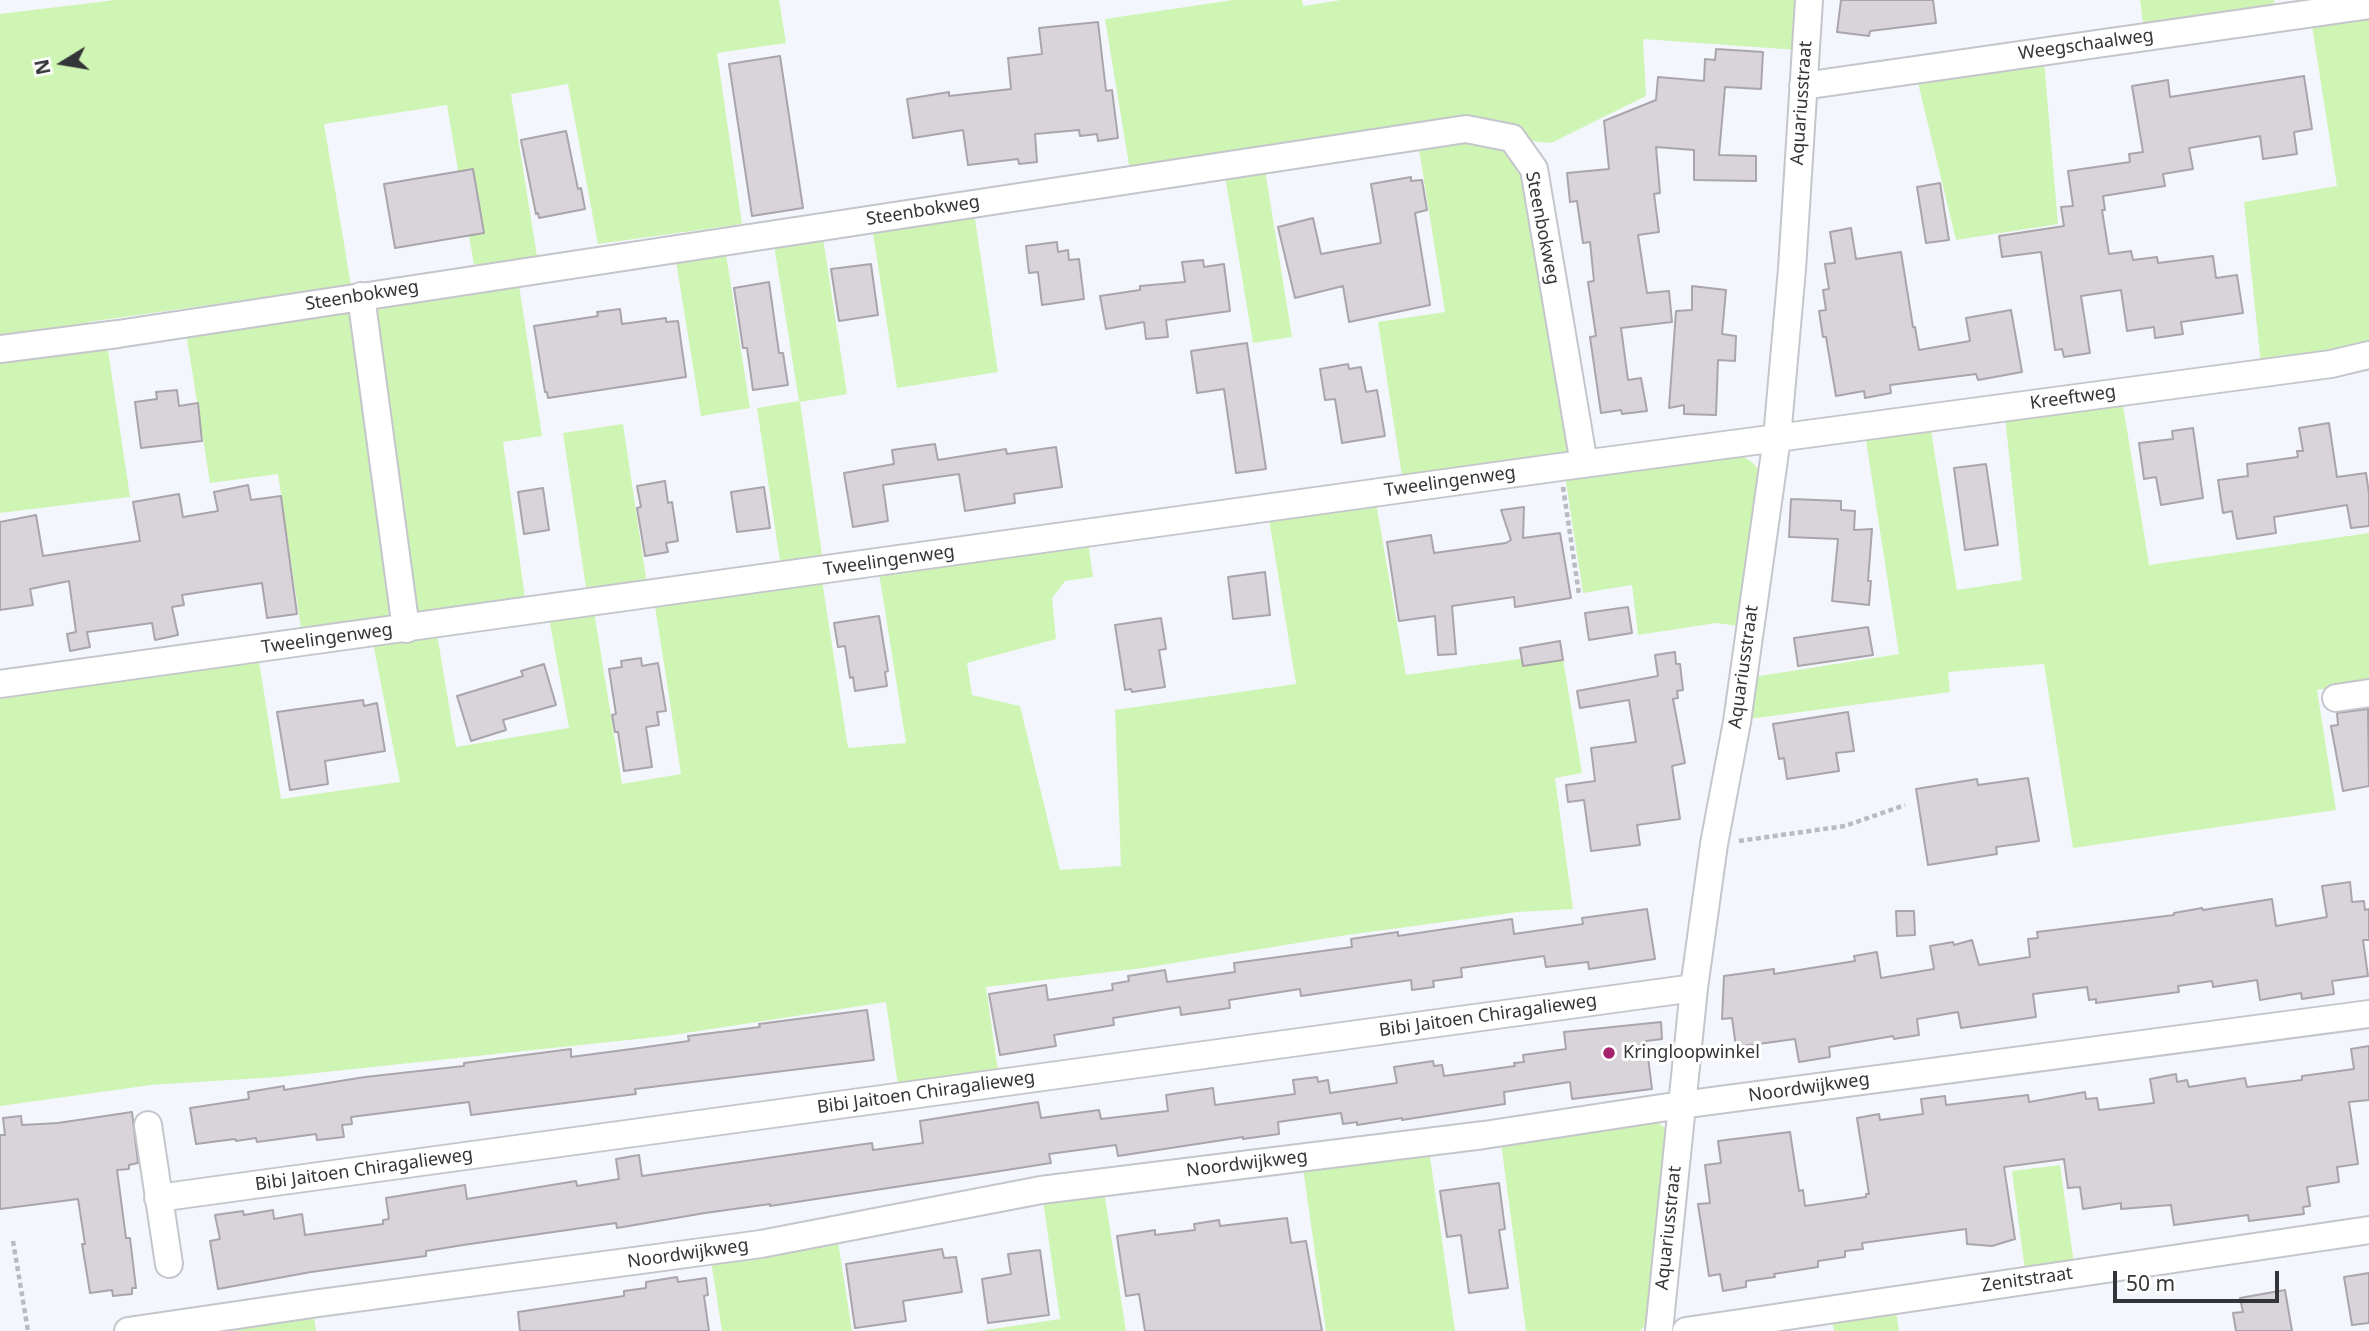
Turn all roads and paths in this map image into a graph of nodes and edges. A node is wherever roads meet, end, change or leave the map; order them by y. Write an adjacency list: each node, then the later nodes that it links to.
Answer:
1 (1809, 0): 3 (street, Aquariusstraat)
2 (2369, 5): 3 (street, Weegschaalweg)
3 (1803, 86): 7 (street, Aquariusstraat)
4 (361, 296): 5 (street, Steenbokweg); 8 (street, Steenbokweg); 10 (street)
5 (0, 349)
6 (2369, 355): 7 (street, Kreeftweg)
7 (1777, 438): 8 (street, Tweelingenweg); 15 (street, Aquariusstraat)
8 (1572, 465): 9 (path); 10 (street, Tweelingenweg)
9 (1579, 594)
10 (406, 629): 11 (street, Tweelingenweg)
11 (0, 684)
12 (2369, 693): 13 (street)
13 (2336, 698)
14 (1905, 805): 15 (path)
15 (1714, 844): 16 (street, Aquariusstraat)
16 (1694, 988): 18 (street, Aquariusstraat); 20 (street, Bibi Jaitoen Chiragalieweg)
17 (2369, 1014): 18 (street, Noordwijkweg)
18 (1681, 1105): 25 (street, Noordwijkweg); 26 (street, Aquariusstraat)
19 (148, 1125): 20 (street)
20 (158, 1199): 23 (street)
21 (2369, 1230): 27 (street, Zenitstraat)
22 (13, 1241): 24 (path)
23 (169, 1264)
24 (28, 1331)
25 (128, 1331)
26 (1659, 1331)
27 (1686, 1331)

